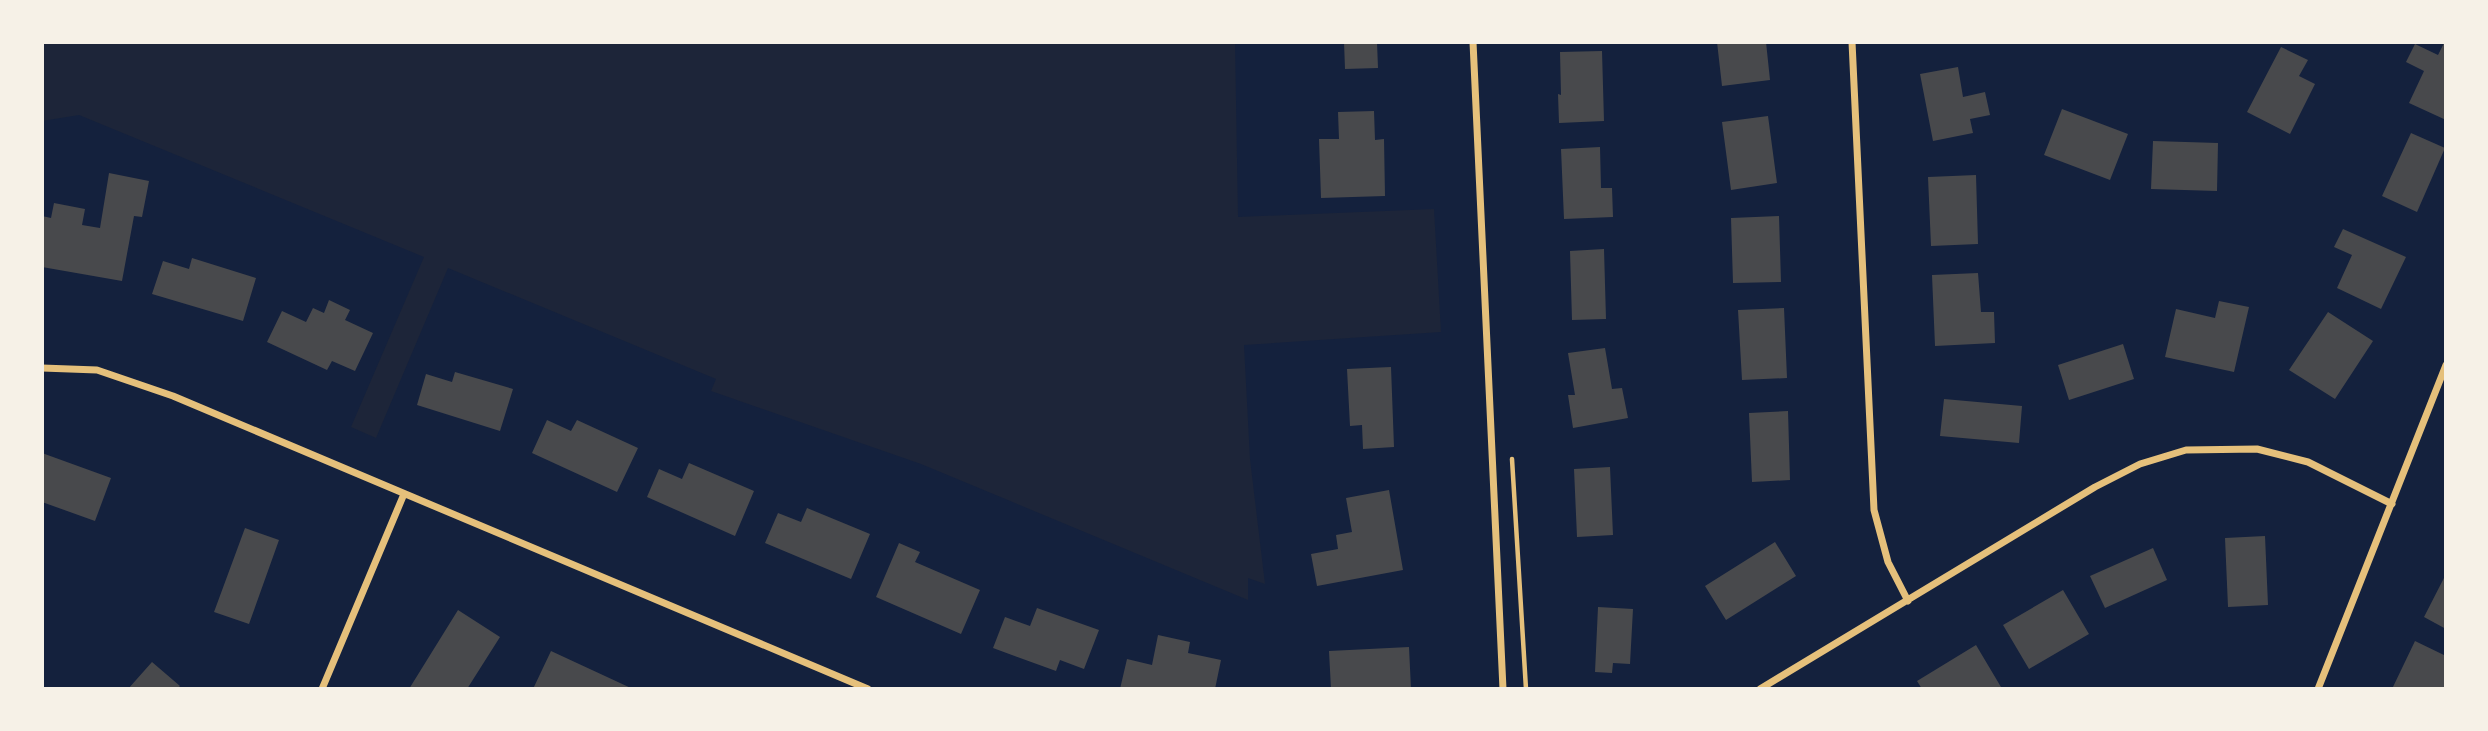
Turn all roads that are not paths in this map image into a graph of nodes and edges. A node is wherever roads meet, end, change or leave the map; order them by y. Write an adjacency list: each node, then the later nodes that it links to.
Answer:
1 (1473, 42): 10 (street)
2 (1852, 42): 7 (street)
3 (2446, 365): 6 (street)
4 (42, 368): 5 (street)
5 (404, 494): 8 (street); 9 (street)
6 (2392, 504): 7 (street); 12 (street)
7 (1908, 601): 11 (street)
8 (322, 689)
9 (868, 689)
10 (1503, 689)
11 (1760, 689)
12 (2318, 689)

